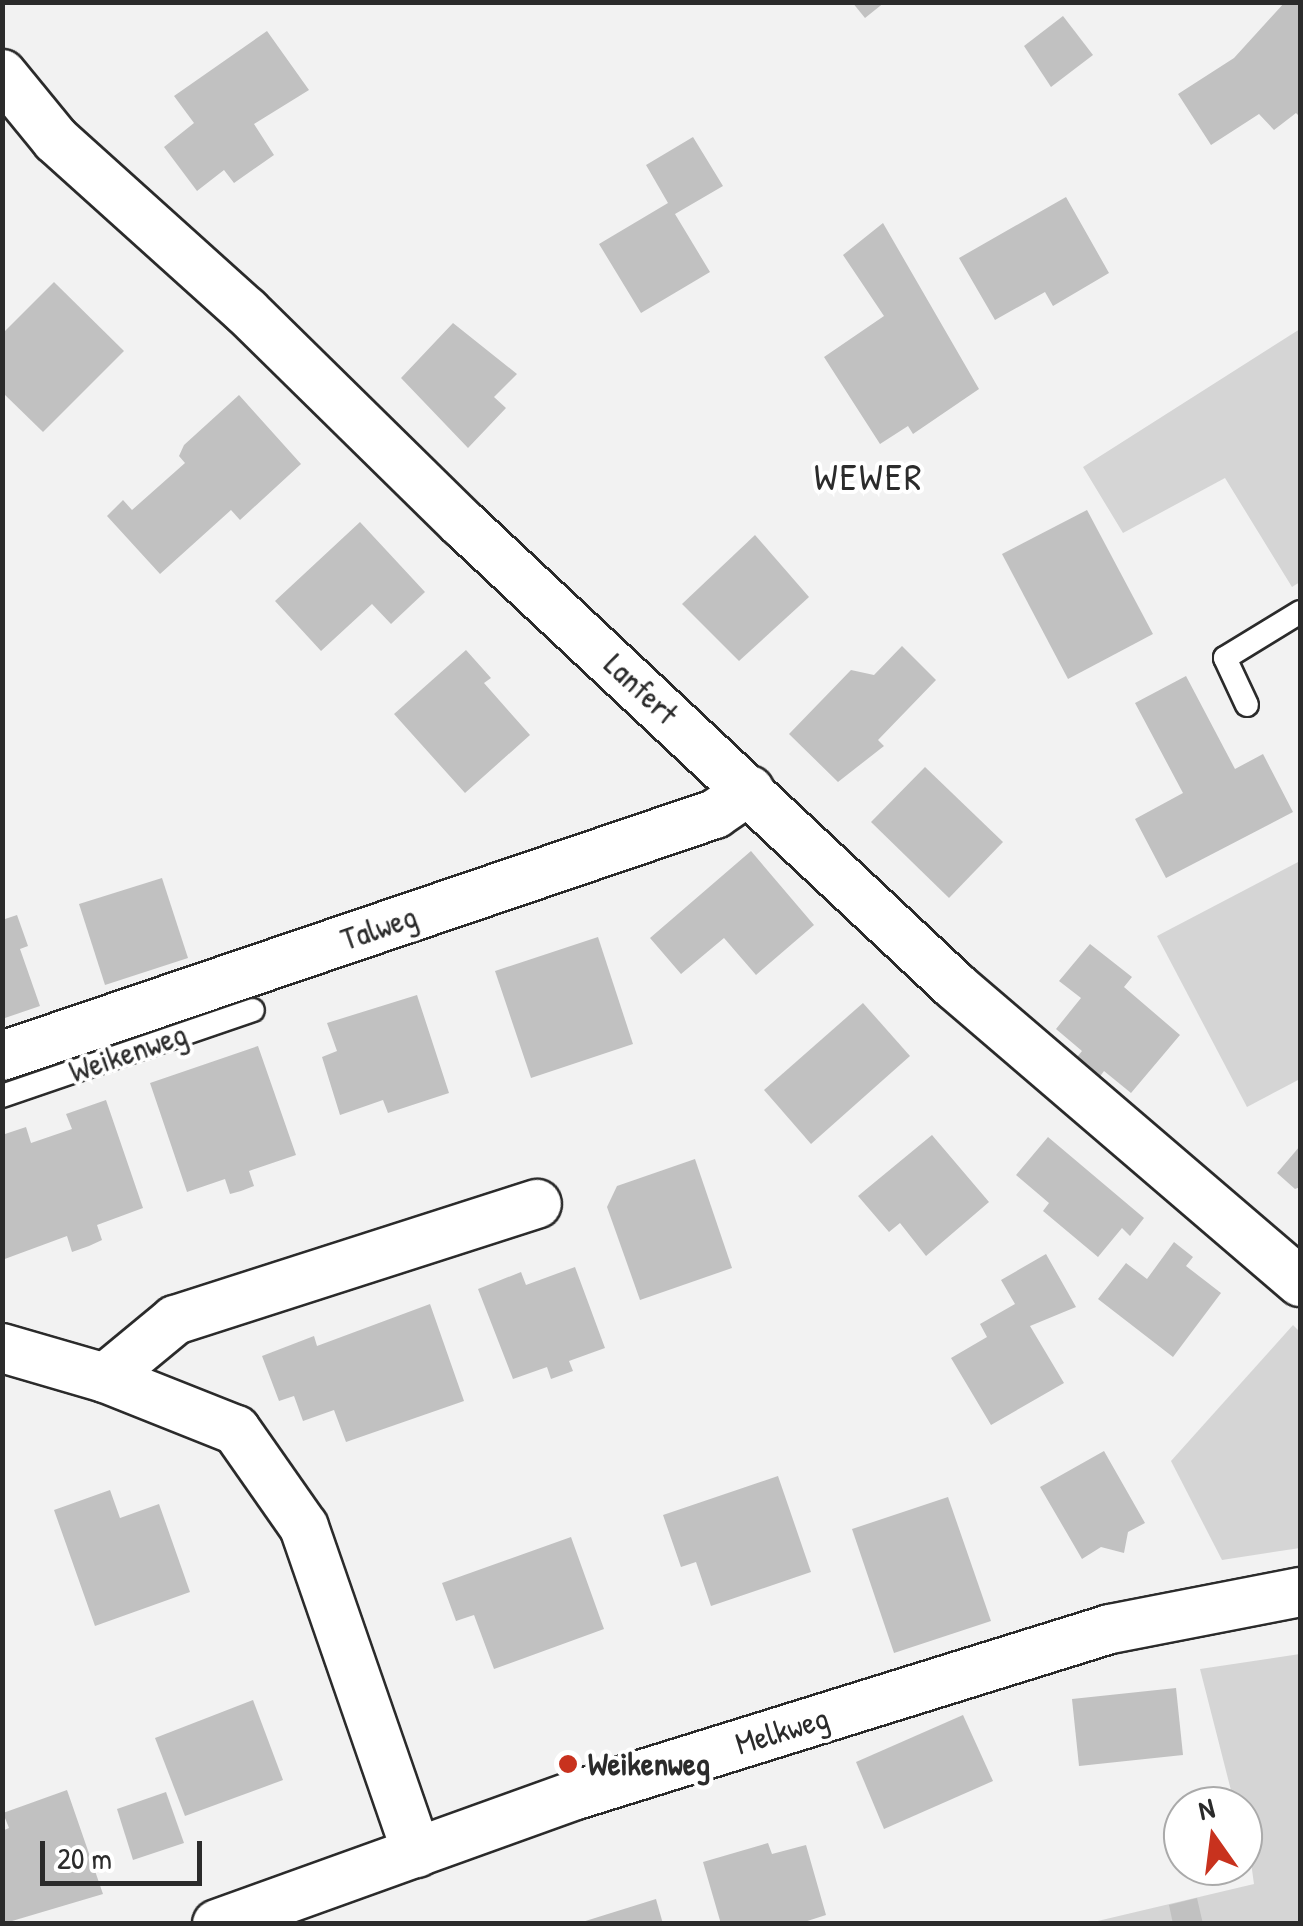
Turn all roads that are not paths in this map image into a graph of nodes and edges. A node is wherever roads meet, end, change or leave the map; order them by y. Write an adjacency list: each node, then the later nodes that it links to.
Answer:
1 (2, 74): 4 (street, Lanfert)
2 (1300, 612): 3 (lane)
3 (1248, 705)
4 (750, 790): 6 (street, Talweg); 9 (street, Lanfert)
5 (253, 1010): 7 (lane, Weikenweg)
6 (2, 1056)
7 (2, 1096)
8 (537, 1204): 11 (street)
9 (1300, 1282)
10 (2, 1348): 11 (street)
11 (105, 1378): 13 (street)
12 (1300, 1592): 13 (street, Melkweg)
13 (417, 1853): 14 (street, Melkweg)
14 (217, 1924)

